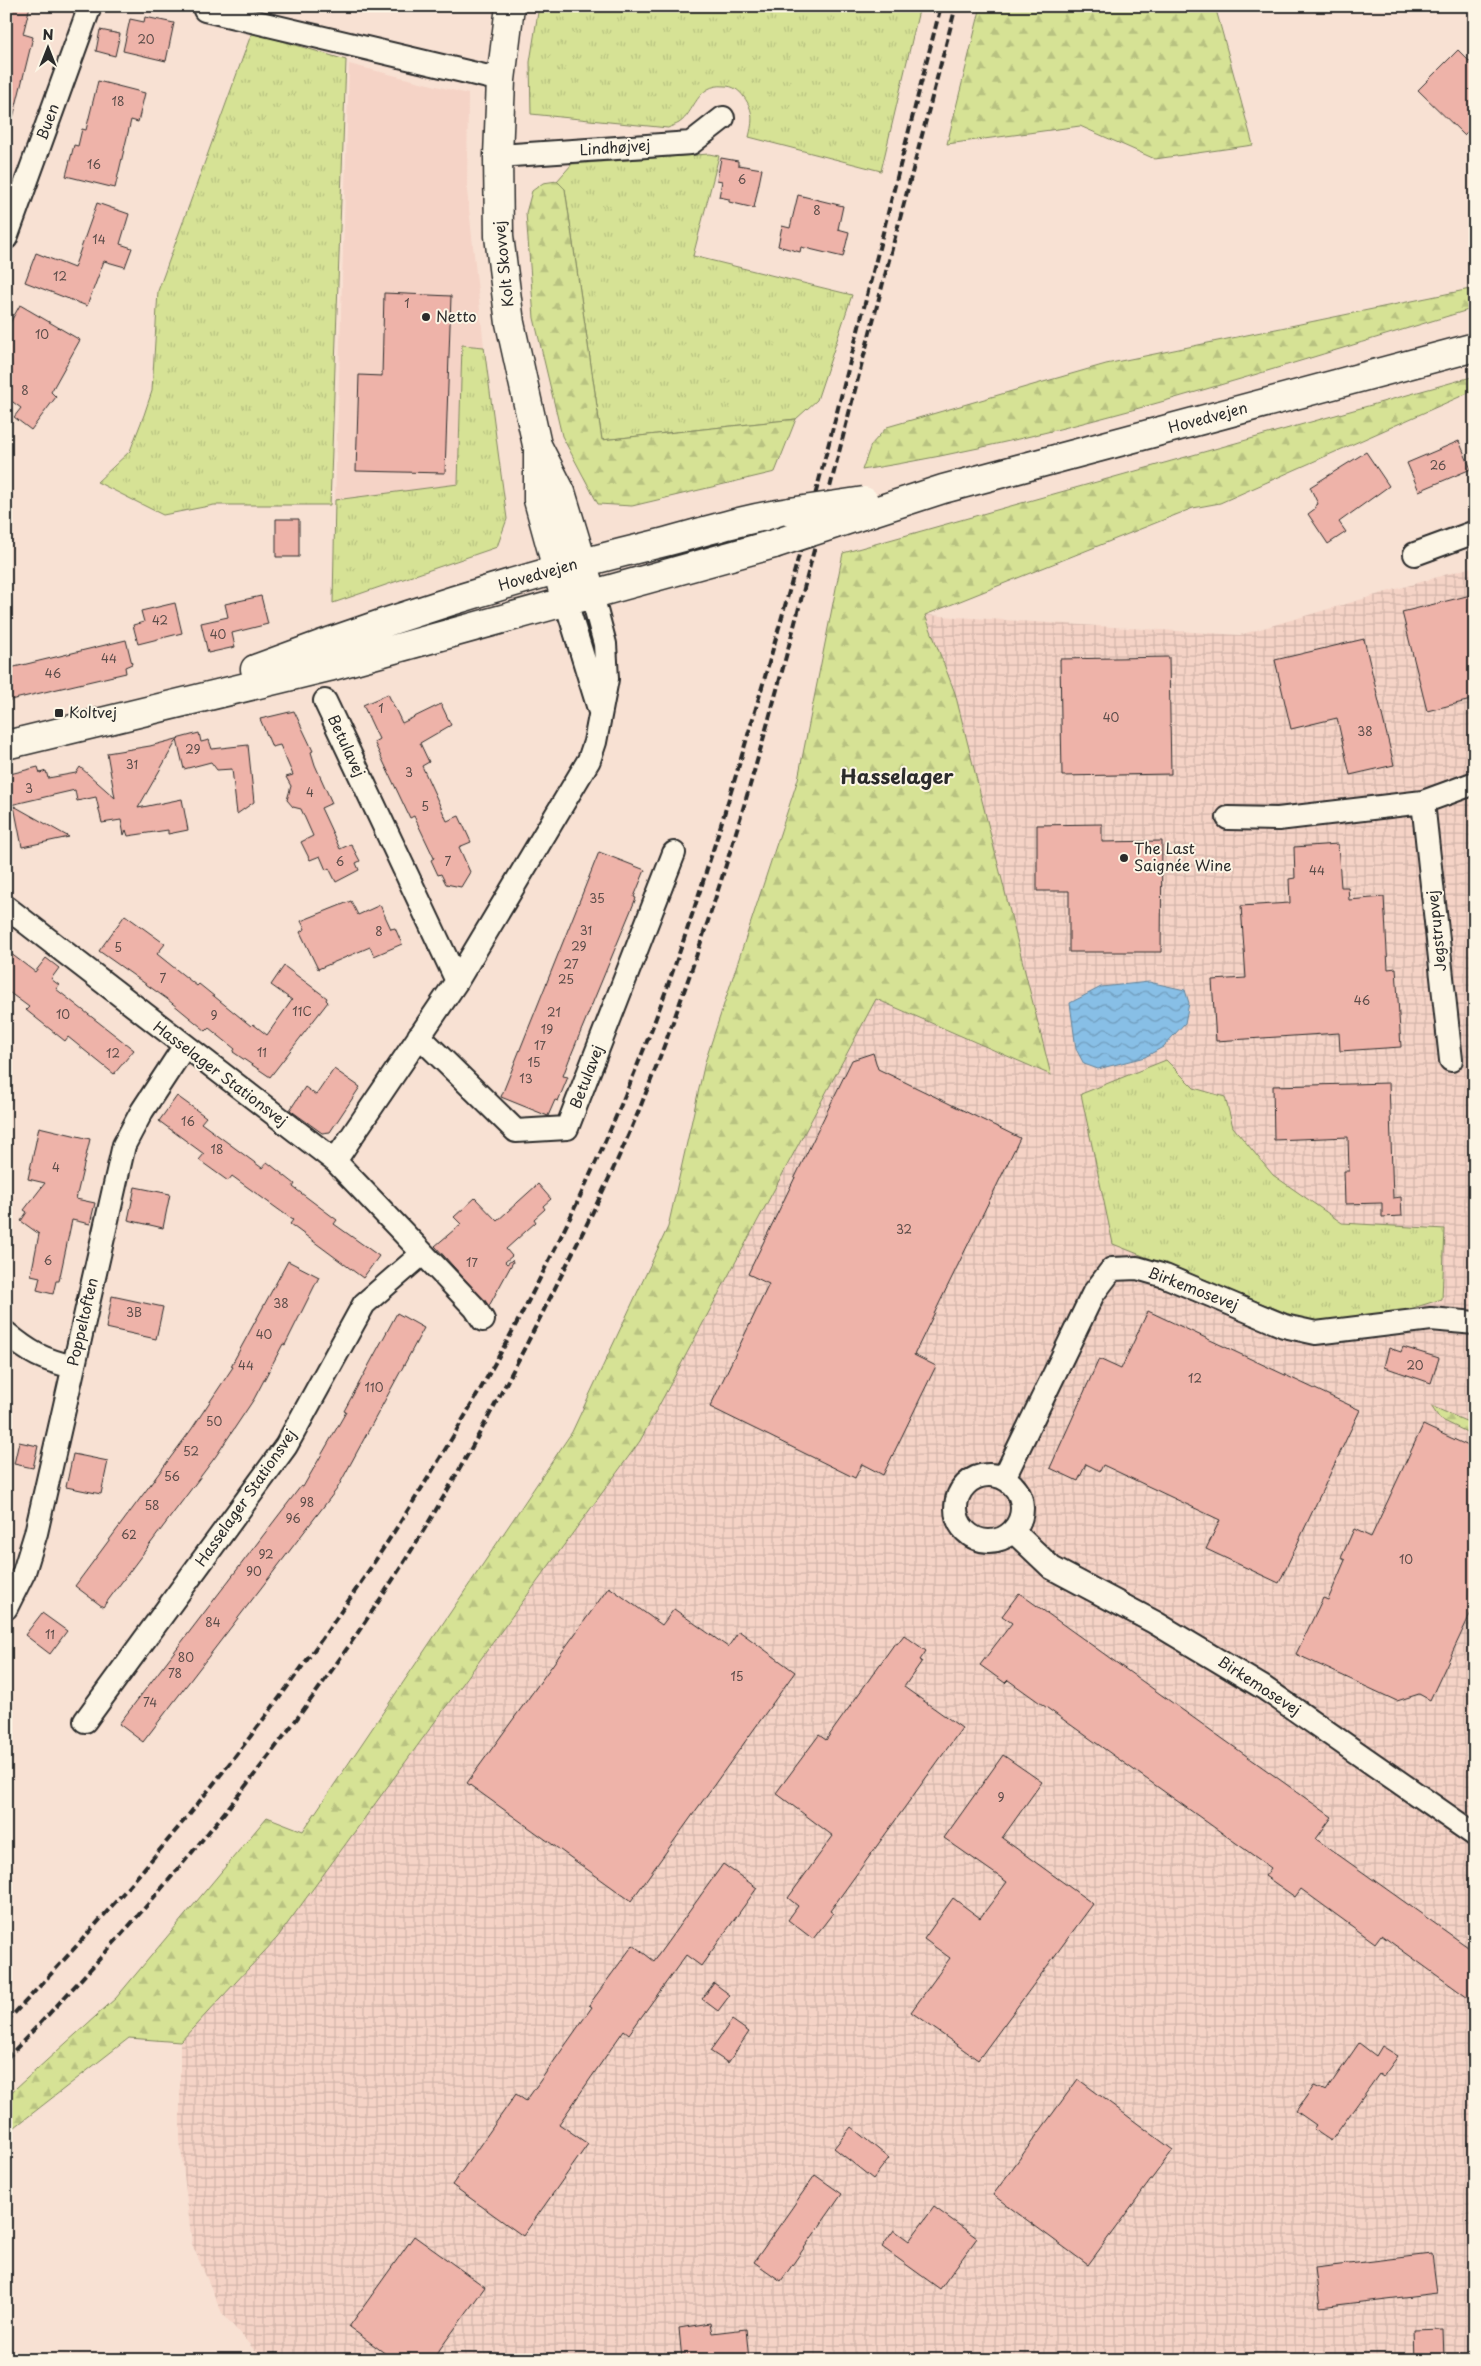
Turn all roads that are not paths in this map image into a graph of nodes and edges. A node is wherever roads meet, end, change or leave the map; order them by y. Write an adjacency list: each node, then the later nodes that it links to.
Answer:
1 (90, 6): 7 (street, Buen)
2 (510, 6): 4 (main road, Kolt Skovvej)
3 (205, 10): 4 (street)
4 (501, 80): 6 (main road, Kolt Skovvej)
5 (723, 118): 6 (street, Lindhøjvej)
6 (498, 156): 9 (main road, Kolt Skovvej)
7 (6, 238)
8 (1475, 346): 10 (main road, Hovedvejen)
9 (538, 445): 13 (main road, Kolt Skovvej); 14 (main road, Kolt Skovvej)
10 (871, 506): 13 (main road, Hovedvejen, bridge); 15 (main road, Hovedvejen, bridge)
11 (1475, 532): 12 (street)
12 (1416, 554)
13 (583, 563): 14 (main road, Hovedvejen); 15 (main road, Kolt Skovvej)
14 (557, 570): 16 (main road, Kolt Skovvej); 18 (main road, Hovedvejen)
15 (592, 595): 16 (main road, Hovedvejen); 19 (street)
16 (566, 602): 18 (main road, Hovedvejen); 19 (street)
17 (325, 701): 26 (street, Betulavej)
18 (149, 709): 20 (main road, Hovedvejen)
19 (600, 712): 26 (street)
20 (6, 745)
21 (1475, 783): 22 (street)
22 (1423, 802): 23 (street); 29 (street, Jegstrupvej)
23 (1228, 818)
24 (674, 853): 27 (street, Betulavej)
25 (6, 907): 28 (street, Hasselager Stationsvej)
26 (457, 981): 27 (street)
27 (420, 1036): 30 (street)
28 (184, 1047): 30 (street, Hasselager Stationsvej); 35 (street, Poppeltoften)
29 (1451, 1060)
30 (335, 1161): 31 (street, Hasselager Stationsvej)
31 (422, 1254): 32 (street, Hasselager Stationsvej); 39 (street, Hasselager Stationsvej)
32 (483, 1320)
33 (1475, 1323): 36 (street, Birkemosevej)
34 (6, 1333): 35 (street)
35 (73, 1367): 38 (street, Poppeltoften)
36 (1004, 1478): 37 (street); 37 (street)
37 (1013, 1531): 40 (street, Birkemosevej)
38 (6, 1608)
39 (86, 1721)
40 (1475, 1835)

